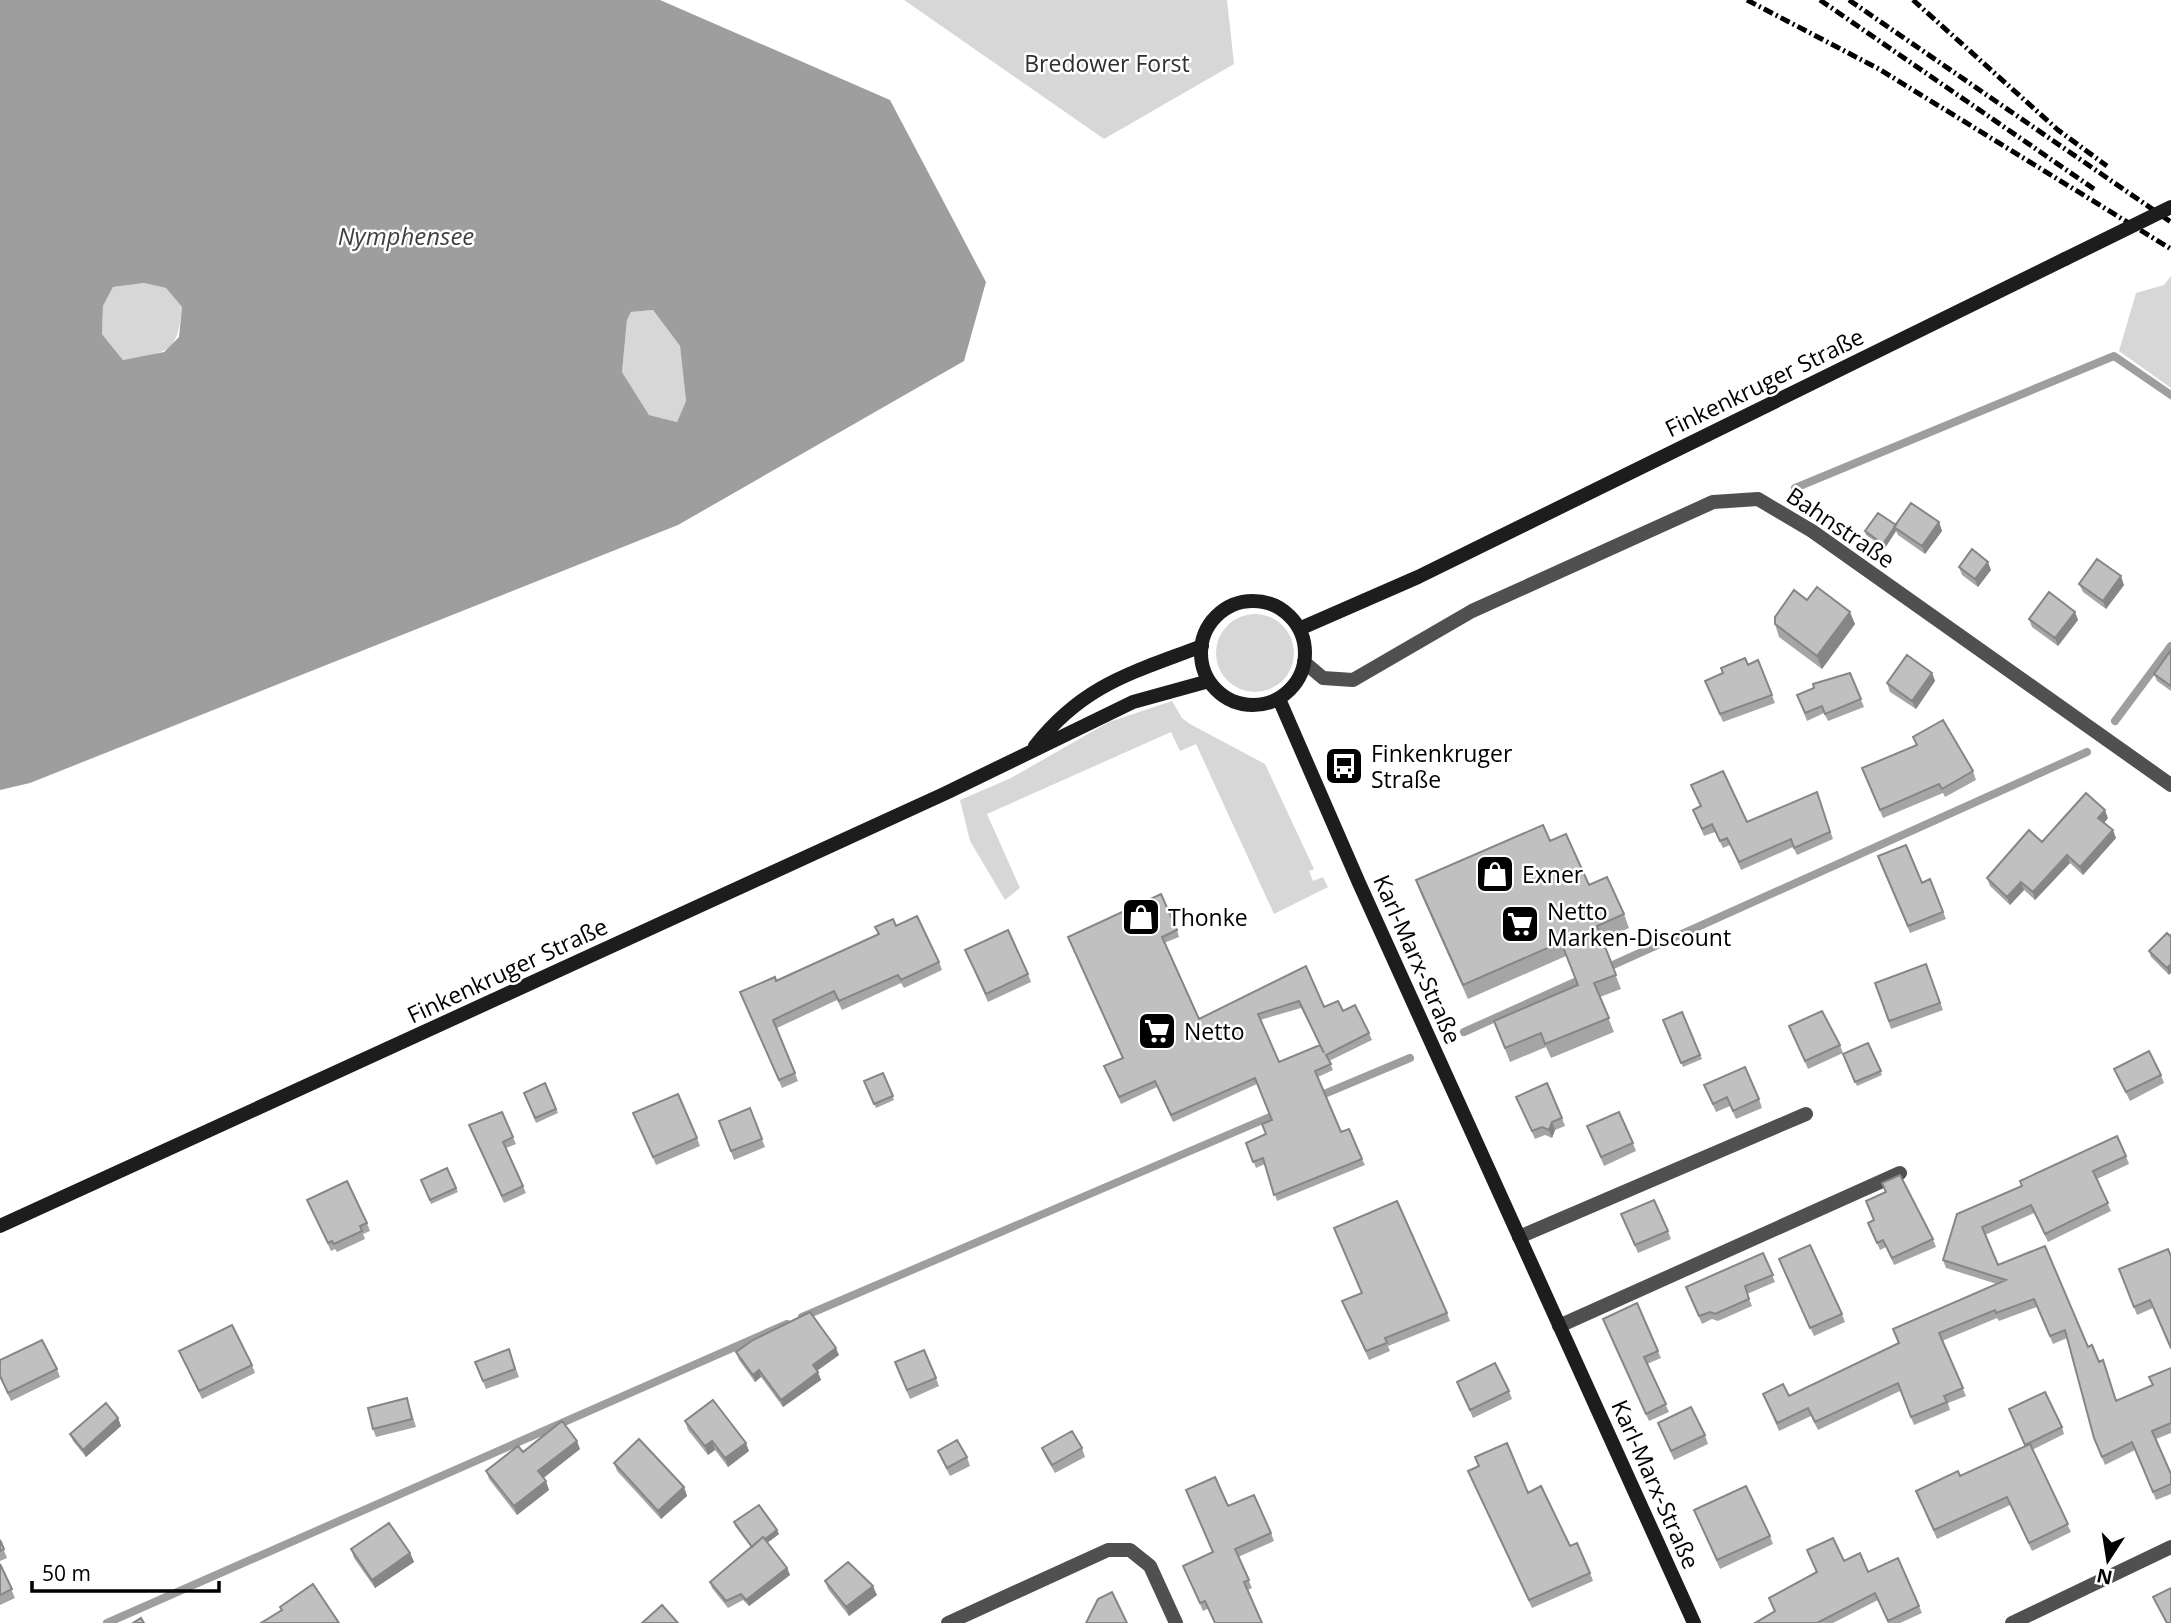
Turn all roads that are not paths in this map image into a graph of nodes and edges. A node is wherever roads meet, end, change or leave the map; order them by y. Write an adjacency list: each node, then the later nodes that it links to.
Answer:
1 (2171, 207): 2 (main road, Finkenkruger Straße, bridge)
2 (1299, 629): 3 (main road); 4 (main road)
3 (1202, 646): 5 (main road); 7 (main road, Finkenkruger Straße)
4 (1304, 662): 6 (main road); 8 (street, Bahnstraße)
5 (1209, 681): 6 (main road); 7 (main road, Finkenkruger Straße)
6 (1279, 699): 12 (main road, Karl-Marx-Straße)
7 (1031, 751): 11 (main road, Finkenkruger Straße)
8 (2171, 785)
9 (1806, 1114): 12 (street)
10 (1900, 1173): 13 (street)
11 (0, 1226)
12 (1519, 1237): 13 (main road, Karl-Marx-Straße)
13 (1559, 1325): 17 (main road, Karl-Marx-Straße)
14 (2171, 1547): 18 (street)
15 (948, 1623): 16 (street)
16 (1176, 1623)
17 (1693, 1623)
18 (2012, 1623)

